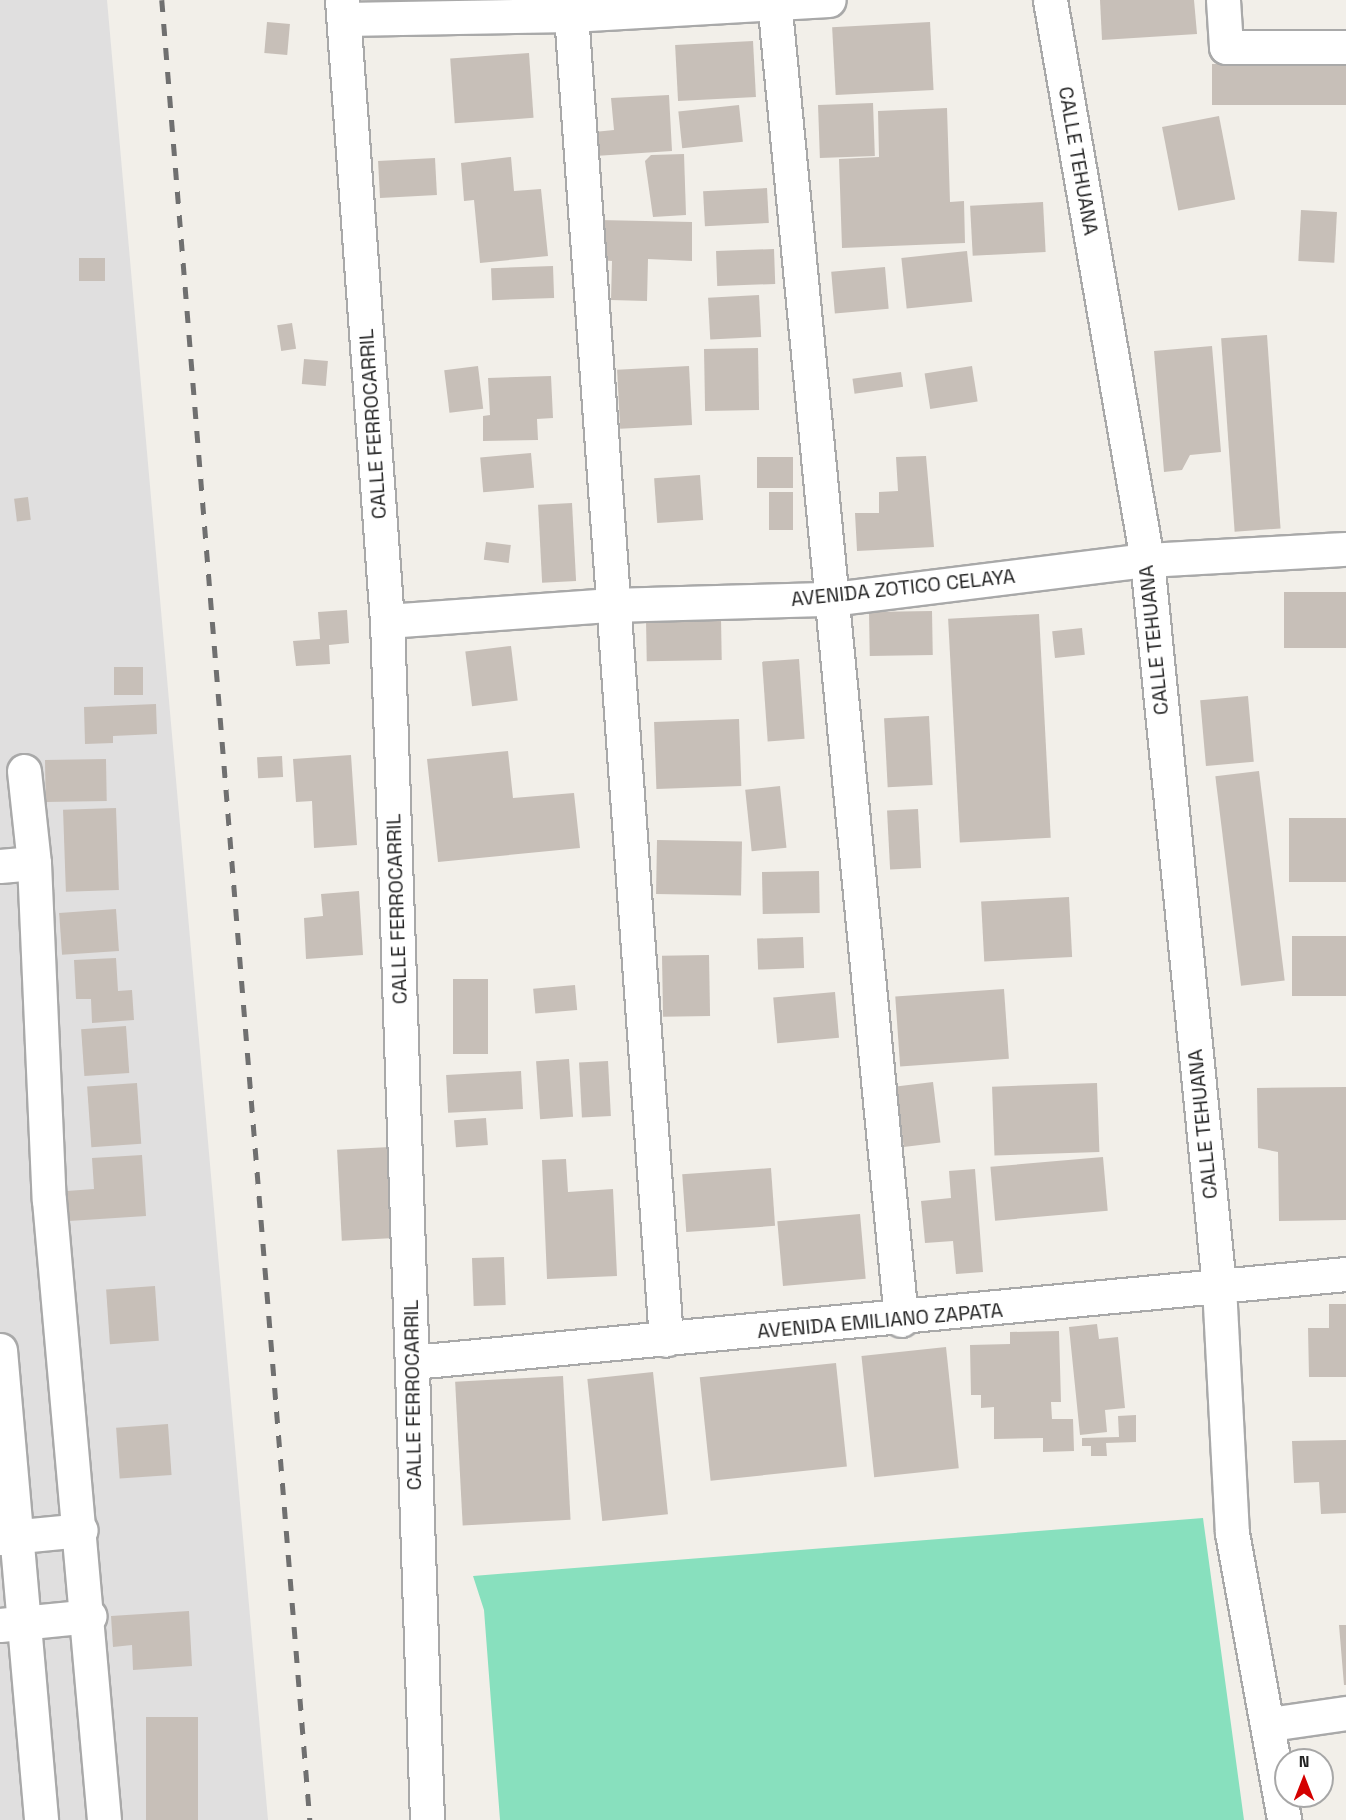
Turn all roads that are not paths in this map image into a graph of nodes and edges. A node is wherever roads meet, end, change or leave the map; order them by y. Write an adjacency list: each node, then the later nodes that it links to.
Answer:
1 (829, 0): 4 (street)
2 (1050, 0): 9 (street, CALLE TEHUANA)
3 (1223, 0): 7 (street)
4 (774, 2): 5 (street); 10 (street)
5 (571, 7): 6 (street); 11 (street)
6 (343, 10): 12 (street, CALLE FERROCARRIL)
7 (1346, 47)
8 (1346, 549): 9 (street, AVENIDA ZOTICO CELAYA)
9 (1147, 560): 10 (street, AVENIDA ZOTICO CELAYA); 17 (street, CALLE TEHUANA)
10 (832, 599): 11 (street, AVENIDA ZOTICO CELAYA); 18 (street)
11 (612, 606): 12 (street, AVENIDA ZOTICO CELAYA); 19 (street)
12 (387, 621): 21 (street, CALLE FERROCARRIL)
13 (24, 771): 14 (street)
14 (34, 863): 15 (street); 22 (street)
15 (0, 866)
16 (1346, 1274): 17 (street, AVENIDA EMILIANO ZAPATA)
17 (1219, 1286): 18 (street, AVENIDA EMILIANO ZAPATA); 27 (street, CALLE TEHUANA)
18 (900, 1320): 19 (street, AVENIDA EMILIANO ZAPATA)
19 (666, 1340): 21 (street, AVENIDA EMILIANO ZAPATA)
20 (0, 1350): 23 (street)
21 (414, 1362): 30 (street, CALLE FERROCARRIL)
22 (81, 1530): 23 (street); 24 (street)
23 (8, 1537): 25 (street)
24 (90, 1616): 25 (street); 29 (street)
25 (12, 1624): 28 (street)
26 (1346, 1713): 27 (street)
27 (1270, 1724): 31 (street, CALLE TEHUANA)
28 (41, 1820)
29 (104, 1820)
30 (427, 1820)
31 (1284, 1820)

